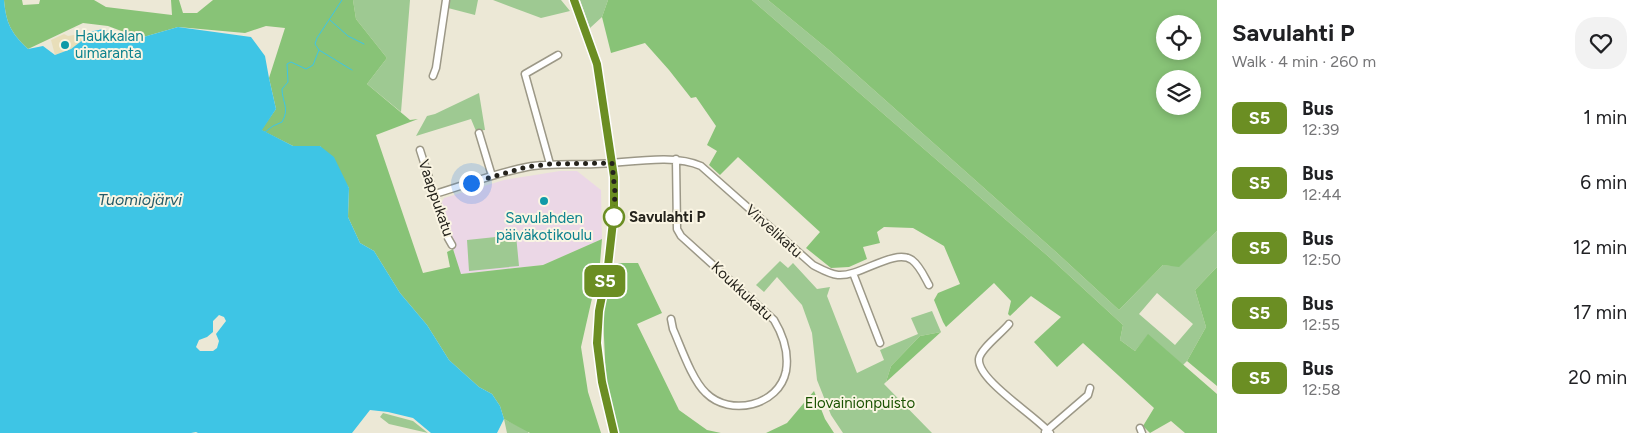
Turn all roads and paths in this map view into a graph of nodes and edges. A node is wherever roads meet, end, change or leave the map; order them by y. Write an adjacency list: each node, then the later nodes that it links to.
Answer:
1 (446, 0): 4 (street)
2 (574, 0): 8 (street)
3 (558, 55): 9 (street)
4 (433, 76)
5 (479, 133): 10 (street)
6 (420, 150): 11 (street, Vaappukatu)
7 (676, 160): 8 (street, Virvelikatu); 13 (street, Virvelikatu); 15 (street, Koukkukatu)
8 (612, 163): 9 (street, Virvelikatu); 20 (street)
9 (550, 164): 10 (street, Virvelikatu)
10 (492, 176): 11 (street, Virvelikatu)
11 (435, 194): 12 (street, Vaappukatu)
12 (452, 245)
13 (853, 273): 14 (street, Virvelikatu); 17 (street)
14 (930, 285)
15 (670, 319)
16 (1009, 324): 19 (street)
17 (880, 343)
18 (1090, 388): 19 (street)
19 (1047, 432)
20 (614, 433)

